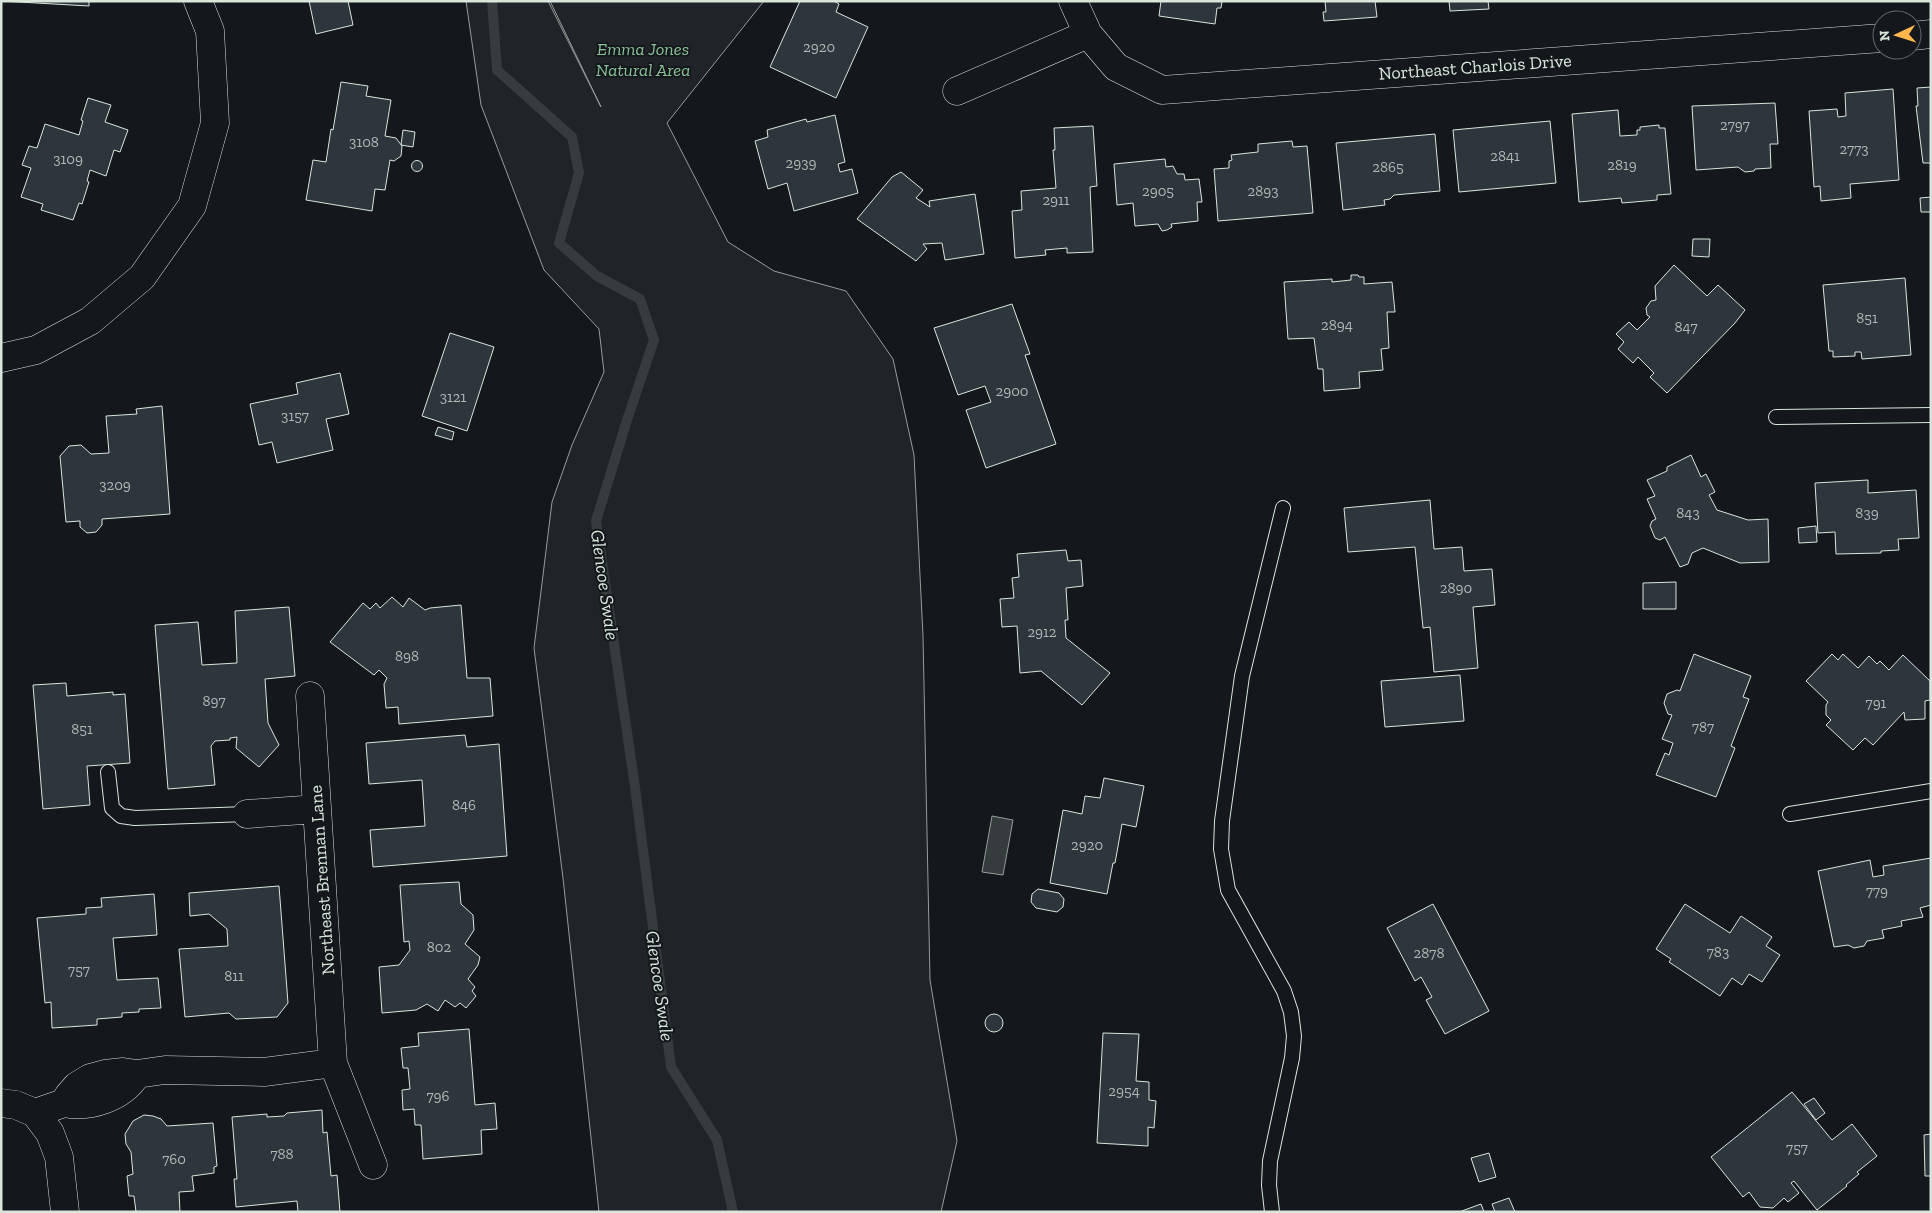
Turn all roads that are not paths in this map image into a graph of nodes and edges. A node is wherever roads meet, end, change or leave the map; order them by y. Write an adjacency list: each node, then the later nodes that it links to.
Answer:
1 (198, 1): 6 (street)
2 (1073, 1): 3 (street, Northeast Charlois Drive)
3 (1088, 34): 4 (street, Northeast Charlois Drive); 5 (street)
4 (1872, 39)
5 (957, 91)
6 (1, 358)
7 (1931, 415): 8 (lane)
8 (1776, 417)
9 (1283, 508): 21 (lane)
10 (310, 696): 13 (street, Northeast Brennan Lane)
11 (108, 772): 14 (lane)
12 (1931, 791): 15 (lane)
13 (317, 809): 14 (street); 16 (street, Northeast Brennan Lane)
14 (247, 814)
15 (1790, 814)
16 (333, 1063): 18 (street); 19 (street, Northeast Brennan Lane)
17 (1, 1103): 18 (street)
18 (35, 1113): 20 (street)
19 (373, 1165)
20 (65, 1212)
21 (1272, 1212)

